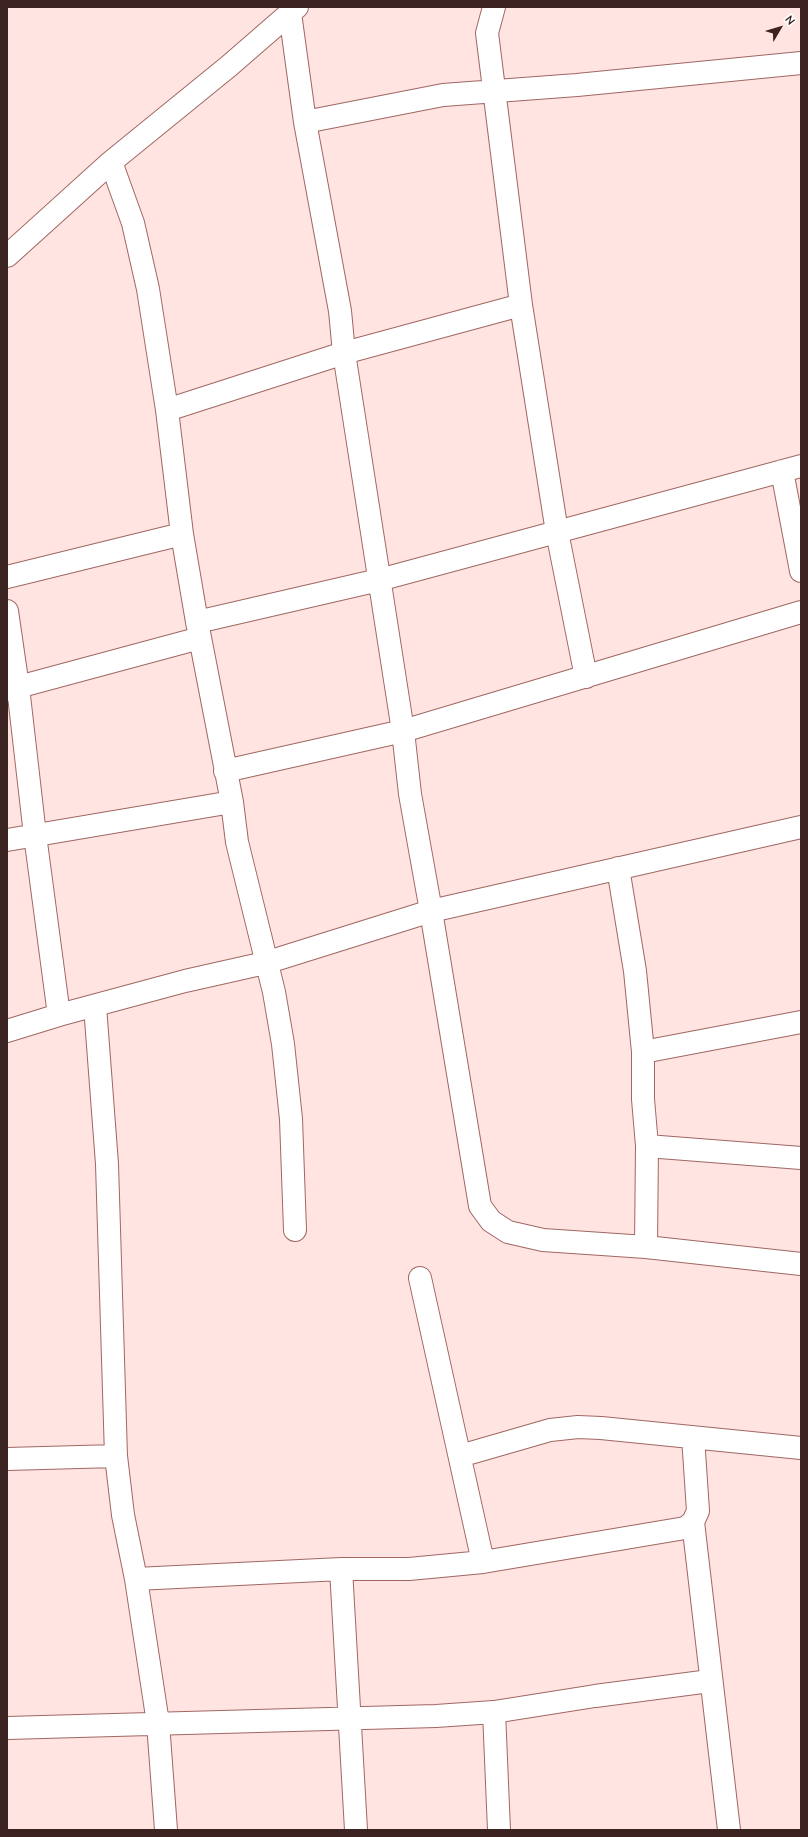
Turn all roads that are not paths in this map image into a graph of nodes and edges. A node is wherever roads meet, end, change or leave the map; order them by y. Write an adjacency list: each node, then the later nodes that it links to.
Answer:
1 (494, 7): 4 (street)
2 (293, 10): 5 (street); 6 (street)
3 (801, 63): 4 (street)
4 (494, 90): 5 (street); 8 (street)
5 (305, 122): 9 (street)
6 (111, 162): 7 (street); 10 (street)
7 (7, 256)
8 (521, 305): 9 (street); 12 (street)
9 (344, 353): 10 (street); 16 (street)
10 (168, 410): 13 (street)
11 (792, 468): 12 (street); 14 (street)
12 (557, 532): 16 (street); 20 (street)
13 (182, 534): 15 (street); 19 (street)
14 (801, 571)
15 (7, 577)
16 (379, 580): 19 (street); 22 (street)
17 (7, 611): 21 (street)
18 (801, 612): 20 (street)
19 (199, 630): 21 (street); 23 (street)
20 (586, 677): 22 (street)
21 (13, 688): 26 (street)
22 (403, 731): 23 (street); 29 (street)
23 (225, 772): 24 (street)
24 (232, 802): 26 (street); 30 (street)
25 (801, 827): 28 (street)
26 (35, 835): 27 (street); 32 (street)
27 (7, 840)
28 (618, 868): 29 (street); 35 (street)
29 (432, 911): 30 (street); 39 (street)
30 (266, 963): 31 (street); 38 (street)
31 (95, 1006): 32 (street); 44 (street)
32 (59, 1015): 34 (street)
33 (801, 1022): 35 (street)
34 (7, 1032)
35 (643, 1052): 36 (street)
36 (647, 1146): 37 (street); 39 (street)
37 (801, 1158)
38 (295, 1230)
39 (646, 1247): 40 (street)
40 (801, 1264)
41 (420, 1278): 45 (street)
42 (693, 1437): 43 (street); 45 (street); 47 (street)
43 (801, 1448)
44 (116, 1456): 46 (street); 50 (street)
45 (460, 1456): 48 (street)
46 (7, 1459)
47 (693, 1522): 48 (street); 51 (street)
48 (483, 1562): 49 (street)
49 (341, 1569): 50 (street); 53 (street)
50 (136, 1578): 54 (street)
51 (710, 1681): 52 (street); 59 (street)
52 (494, 1712): 53 (street); 58 (street)
53 (349, 1719): 54 (street); 57 (street)
54 (158, 1723): 55 (street); 56 (street)
55 (7, 1728)
56 (166, 1830)
57 (356, 1830)
58 (499, 1830)
59 (729, 1830)

